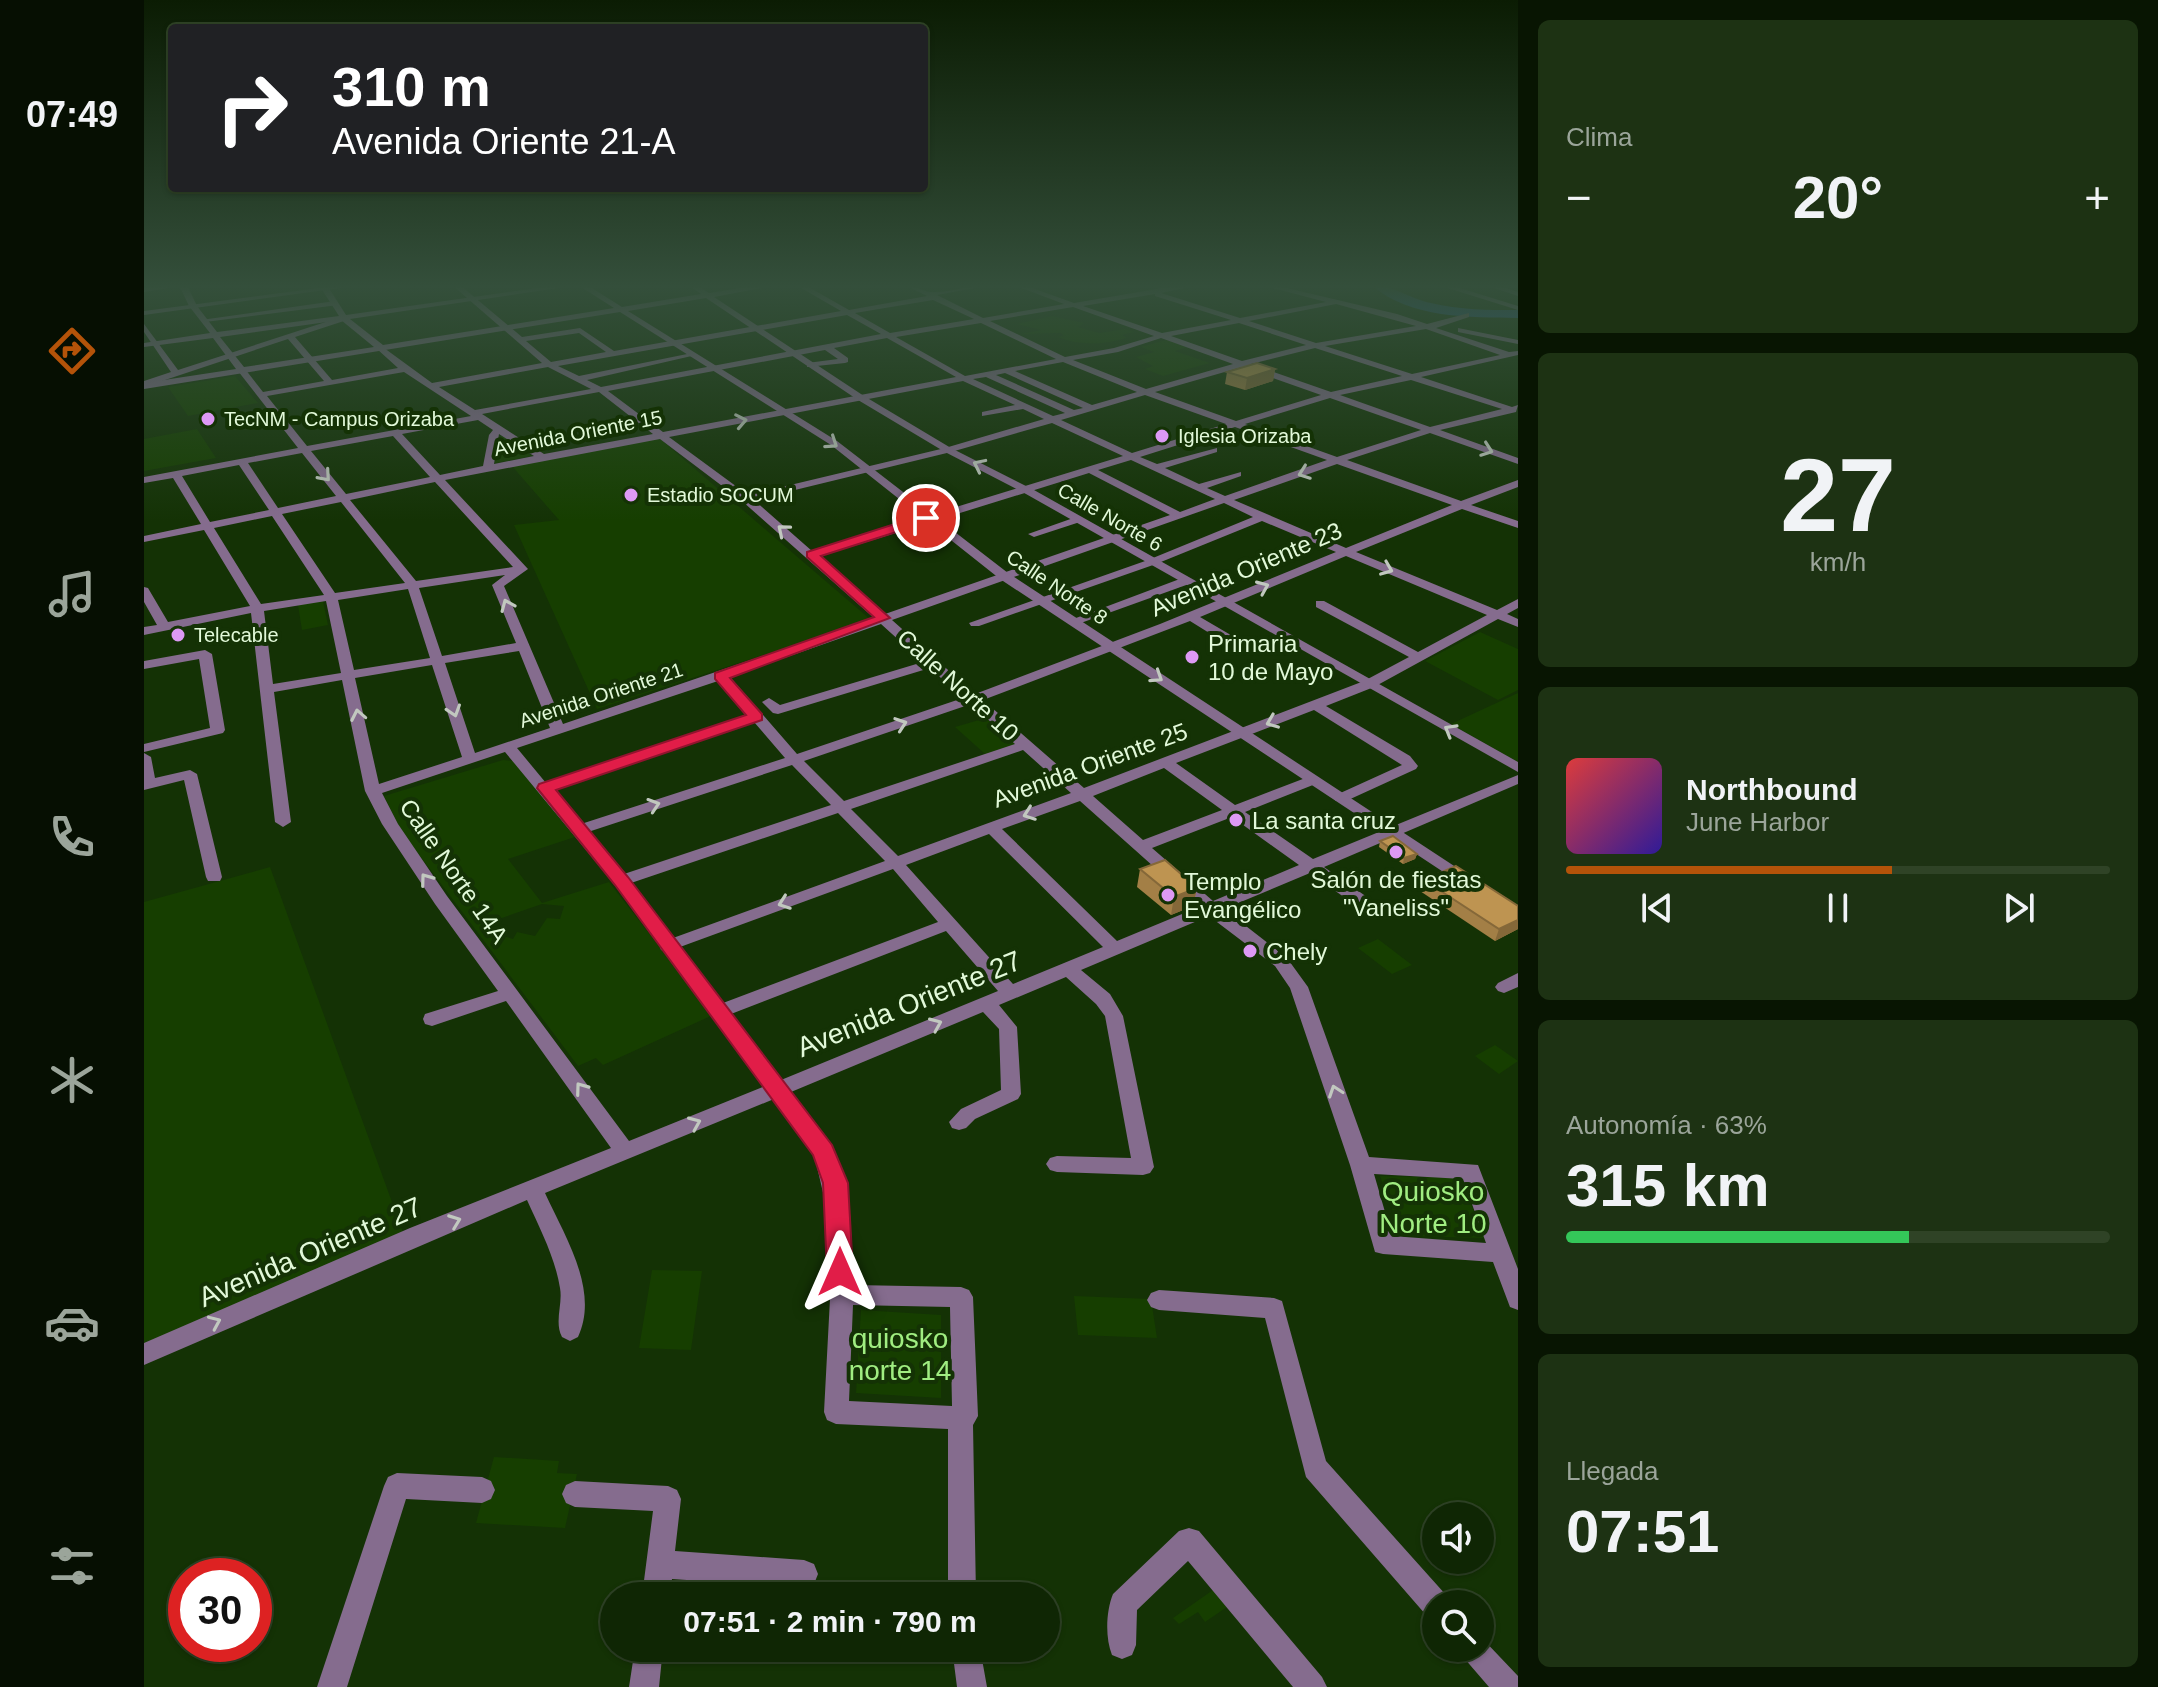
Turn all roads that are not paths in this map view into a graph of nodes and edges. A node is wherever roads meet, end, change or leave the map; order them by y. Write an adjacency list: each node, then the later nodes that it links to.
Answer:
1 (170, 364): 23 (street)
2 (206, 364): 23 (street)
3 (237, 364): 22 (street)
4 (284, 364): 22 (street)
5 (315, 364): 28 (street)
6 (399, 364): 20 (street)
7 (548, 364): 27 (street, Calle Norte 10); 30 (street)
8 (651, 364): 27 (street)
9 (705, 364): 19 (street, Calle Norte 8)
10 (733, 364): 19 (street)
11 (819, 364): 18 (street)
12 (936, 364): 26 (street)
13 (1043, 364): 21 (street, Avenida Oriente 15)
14 (1074, 364): 32 (street)
15 (1242, 364): 32 (street); 34 (street)
16 (1371, 364): 25 (street)
17 (1470, 364): 25 (street)
18 (810, 365): 35 (street, Calle Norte 6)
19 (712, 368): 31 (street); 39 (street, Calle Norte 8)
20 (405, 369): 28 (street); 30 (street)
21 (1006, 370): 24 (street, Avenida Oriente 15); 37 (street)
22 (242, 371): 29 (street); 33 (street)
23 (176, 374): 29 (street)
24 (987, 374): 26 (street, Avenida Oriente 15); 41 (street)
25 (1407, 376): 34 (street); 38 (street)
26 (963, 378): 35 (street, Avenida Oriente 15); 36 (street)
27 (578, 379): 31 (street, Calle Norte 10)
28 (330, 383): 33 (street)
29 (144, 385)
30 (434, 385): 42 (street)
31 (601, 390): 42 (street); 48 (street, Calle Norte 10)
32 (1148, 393): 37 (street); 44 (street)
33 (260, 395): 49 (street)
34 (1330, 395): 44 (street); 45 (street)
35 (861, 398): 39 (street, Avenida Oriente 15); 50 (street, Calle Norte 6)
36 (1026, 406): 40 (street); 43 (street)
37 (1093, 409): 41 (street)
38 (1516, 410): 45 (street, Avenida Oriente 21)
39 (783, 413): 48 (street, Avenida Oriente 15, one-way to 39); 60 (street, Calle Norte 8, one-way to 60)
40 (985, 414)
41 (1075, 414): 43 (street)
42 (477, 415): 46 (street); 47 (street)
43 (1057, 420): 50 (street); 52 (street)
44 (1231, 423): 52 (street); 54 (street)
45 (1430, 430): 54 (street, Avenida Oriente 21); 55 (street, one-way to 55)
46 (500, 432): 53 (street); 58 (street)
47 (395, 433): 49 (street); 63 (street)
48 (664, 435): 53 (street, Avenida Oriente 15); 69 (street, Calle Norte 10)
49 (303, 450): 56 (street); 68 (street, one-way to 68)
50 (948, 450): 60 (street); 67 (street, Calle Norte 6, one-way to 50)
51 (1214, 450): 57 (street)
52 (1131, 455): 57 (street); 59 (street)
53 (543, 458): 58 (street, Avenida Oriente 15)
54 (1338, 460): 70 (street, Avenida Oriente 21, one-way to 70); 71 (street)
55 (1518, 461)
56 (242, 462): 61 (street); 72 (street, Calle Norte 14A)
57 (1158, 467): 66 (street)
58 (488, 468): 63 (street, Avenida Oriente 15)
59 (1089, 469): 67 (street); 73 (street)
60 (871, 471): 69 (street); 75 (street, Calle Norte 8)
61 (176, 474): 64 (street); 78 (street)
62 (1237, 474): 66 (street)
63 (439, 478): 68 (street, Avenida Oriente 15); 85 (street)
64 (144, 480)
65 (1518, 483): 71 (street, Avenida Oriente 23)
66 (1199, 487): 70 (street)
67 (1024, 489): 75 (street); 76 (street, Calle Norte 6)
68 (344, 497): 72 (street, Avenida Oriente 15); 88 (street)
69 (746, 499): 83 (street, Calle Norte 10, one-way to 69)
70 (1226, 500): 73 (street, Avenida Oriente 21); 74 (street)
71 (1461, 504): 77 (street); 82 (street, Avenida Oriente 23)
72 (276, 511): 78 (street, Avenida Oriente 15); 90 (street, Calle Norte 14A)
73 (1180, 516): 81 (street, Avenida Oriente 21)
74 (1262, 517): 82 (street); 84 (street)
75 (926, 518): 83 (street); 86 (street, Calle Norte 8)
76 (1079, 519): 79 (street); 81 (street, Calle Norte 6)
77 (1518, 525)
78 (207, 526): 80 (street, Avenida Oriente 15); 95 (street)
79 (1034, 534)
80 (144, 539)
81 (1113, 539): 84 (street, Calle Norte 6); 86 (street, Avenida Oriente 21)
82 (1342, 552): 92 (street, Avenida Oriente 23, one-way to 82); 96 (street, one-way to 96)
83 (812, 555): 98 (street, Calle Norte 10)
84 (1152, 562): 87 (street, Calle Norte 6); 91 (street)
85 (522, 569): 88 (street); 104 (street, one-way to 85)
86 (1004, 576): 91 (street, Calle Norte 8); 98 (street, Avenida Oriente 21)
87 (1185, 581): 92 (street, Calle Norte 6); 99 (street)
88 (412, 584): 90 (street); 108 (street)
89 (144, 591): 102 (street)
90 (331, 596): 95 (street); 111 (street, Calle Norte 14A)
91 (1042, 600): 99 (street, Calle Norte 8); 100 (street)
92 (1225, 603): 97 (street, Avenida Oriente 23); 113 (street, Calle Norte 6)
93 (1518, 603): 96 (street, Avenida Oriente 25)
94 (1320, 604): 107 (street)
95 (257, 608): 102 (street); 115 (street)
96 (1499, 614): 101 (street); 107 (street, Avenida Oriente 25)
97 (1191, 617): 105 (street, Avenida Oriente 23); 106 (street)
98 (883, 618): 109 (street, Calle Norte 10); 112 (street, Avenida Oriente 21)
99 (1074, 621): 105 (street, Calle Norte 8)
100 (975, 623)
101 (1518, 623)
102 (164, 626): 103 (street)
103 (144, 631)
104 (524, 646): 108 (street); 119 (street)
105 (1113, 648): 116 (street, Avenida Oriente 23); 120 (street, Calle Norte 8, one-way to 120)
106 (1248, 651)
107 (1420, 658): 113 (street, Avenida Oriente 25)
108 (438, 659): 111 (street); 125 (street, one-way to 125)
109 (930, 659): 114 (street); 116 (street, Calle Norte 10)
110 (144, 665): 123 (street)
111 (350, 675): 115 (street); 133 (street, Calle Norte 14A, one-way to 111)
112 (721, 676): 118 (street); 119 (street, Avenida Oriente 21)
113 (1369, 684): 117 (street, Avenida Oriente 25); 128 (street, Calle Norte 6, one-way to 113)
114 (844, 685)
115 (266, 689): 138 (street)
116 (974, 699): 121 (street, Calle Norte 10); 126 (street, Avenida Oriente 23, one-way to 116)
117 (1315, 705): 120 (street, Avenida Oriente 25, one-way to 120); 135 (street)
118 (756, 717): 126 (street); 132 (street)
119 (558, 729): 122 (street, Avenida Oriente 21)
120 (1243, 734): 127 (street, Avenida Oriente 25); 130 (street, Calle Norte 8)
121 (1025, 745): 134 (street, Calle Norte 10); 136 (street)
122 (508, 747): 125 (street, Avenida Oriente 21); 132 (street)
123 (144, 748)
124 (144, 757): 131 (street)
125 (470, 760): 133 (street, Avenida Oriente 21)
126 (795, 760): 136 (street); 140 (street, Avenida Oriente 23, one-way to 126)
127 (1166, 763): 134 (street, Avenida Oriente 25); 137 (street)
128 (1518, 768)
129 (1518, 779): 141 (street, Avenida Oriente 27)
130 (1313, 780): 135 (street, Calle Norte 8); 137 (street)
131 (147, 784): 145 (street)
132 (545, 788): 140 (street)
133 (373, 791): 154 (street, Calle Norte 14A, one-way to 133)
134 (1081, 795): 139 (street, Avenida Oriente 25, one-way to 139); 142 (street, Calle Norte 10)
135 (1341, 798): 141 (street, Calle Norte 8)
136 (842, 808): 143 (street); 146 (street)
137 (1237, 811): 142 (street); 144 (street)
138 (283, 822)
139 (992, 828): 143 (street, Avenida Oriente 25); 152 (street)
140 (580, 829): 146 (street)
141 (1391, 831): 144 (street, Avenida Oriente 27); 147 (street, Calle Norte 8)
142 (1142, 846): 149 (street, Calle Norte 10)
143 (895, 862): 150 (street); 151 (street, Avenida Oriente 25, one-way to 151)
144 (1309, 865): 148 (street); 149 (street, Avenida Oriente 27)
145 (214, 877)
146 (621, 881): 151 (street)
147 (1480, 888)
148 (1371, 908)
149 (1212, 909): 152 (street, Avenida Oriente 27); 163 (street, Calle Norte 10, one-way to 149)
150 (949, 924): 155 (street); 157 (street)
151 (667, 946): 157 (street)
152 (1115, 949): 153 (street, Avenida Oriente 27)
153 (1067, 968): 155 (street, Avenida Oriente 27); 162 (street)
154 (511, 993): 158 (street); 161 (street, Calle Norte 14A, one-way to 154)
155 (1010, 993): 156 (street, Avenida Oriente 27)
156 (986, 1003): 159 (street, Avenida Oriente 27, one-way to 156); 160 (street)
157 (720, 1011): 159 (street)
158 (432, 1019)
159 (778, 1088): 161 (street, Avenida Oriente 27, one-way to 159); 166 (street)
160 (959, 1122)
161 (626, 1152): 164 (street, Avenida Oriente 27)
162 (1057, 1164)
163 (1361, 1165): 165 (street); 165 (street, Calle Norte 10)
164 (533, 1190): 169 (street); 170 (street, Avenida Oriente 27, one-way to 164)
165 (1501, 1253): 168 (street)
166 (840, 1295): 171 (street); 171 (street)
167 (1159, 1300): 178 (street)
168 (1518, 1300)
169 (570, 1330)
170 (144, 1354)
171 (960, 1418): 177 (street)
172 (482, 1490): 183 (street)
173 (575, 1494): 174 (street)
174 (660, 1564): 175 (street); 176 (street)
175 (804, 1574)
176 (658, 1582)
177 (962, 1582)
178 (1423, 1590)
179 (1122, 1645): 186 (street)
180 (647, 1662): 184 (street)
181 (968, 1662): 185 (street)
182 (1486, 1662): 187 (street)
183 (332, 1687)
184 (644, 1687)
185 (972, 1687)
186 (1312, 1687)
187 (1508, 1687)

